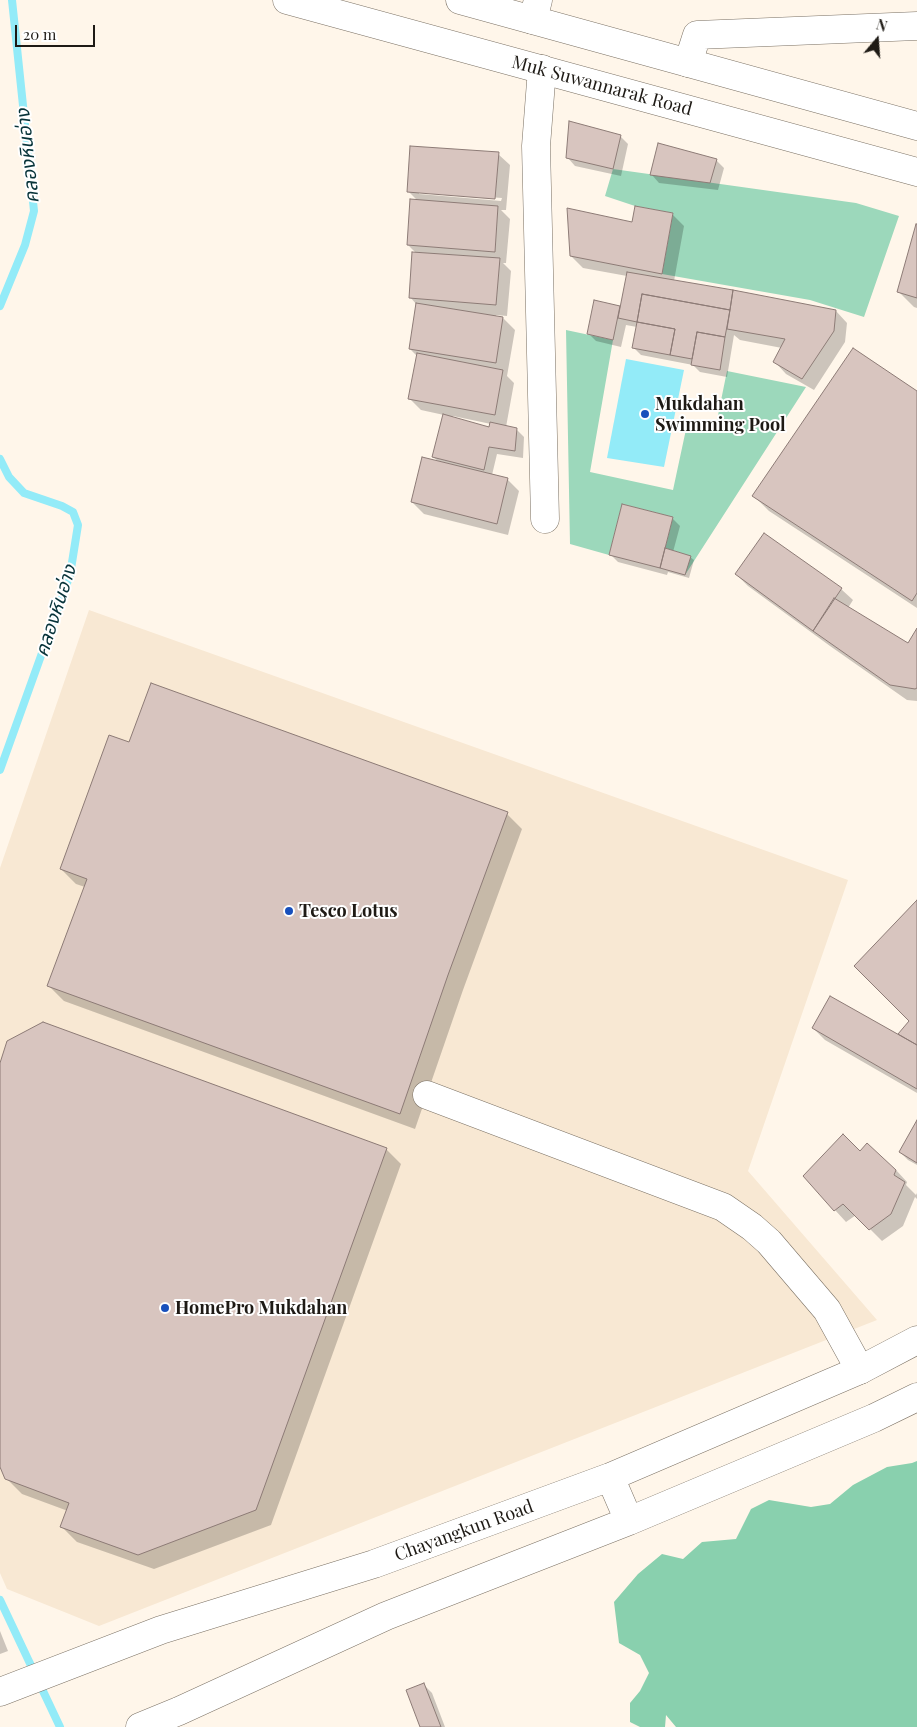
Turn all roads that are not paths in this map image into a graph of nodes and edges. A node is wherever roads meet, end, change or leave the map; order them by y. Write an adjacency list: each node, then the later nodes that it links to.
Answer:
1 (287, 0): 6 (main road, Muk Suwannarak Road)
2 (460, 0): 3 (main road)
3 (536, 10): 5 (main road)
4 (917, 26): 5 (main road)
5 (688, 63): 7 (main road)
6 (542, 70): 8 (main road, Muk Suwannarak Road); 9 (main road)
7 (917, 126)
8 (917, 172)
9 (545, 519)
10 (427, 1095): 12 (main road)
11 (917, 1340): 12 (main road, Chayangkun Road)
12 (860, 1370): 14 (main road, Chayangkun Road)
13 (917, 1396): 15 (main road)
14 (610, 1477): 15 (main road); 16 (main road, Chayangkun Road)
15 (629, 1521): 17 (main road)
16 (1, 1692)
17 (140, 1727)

